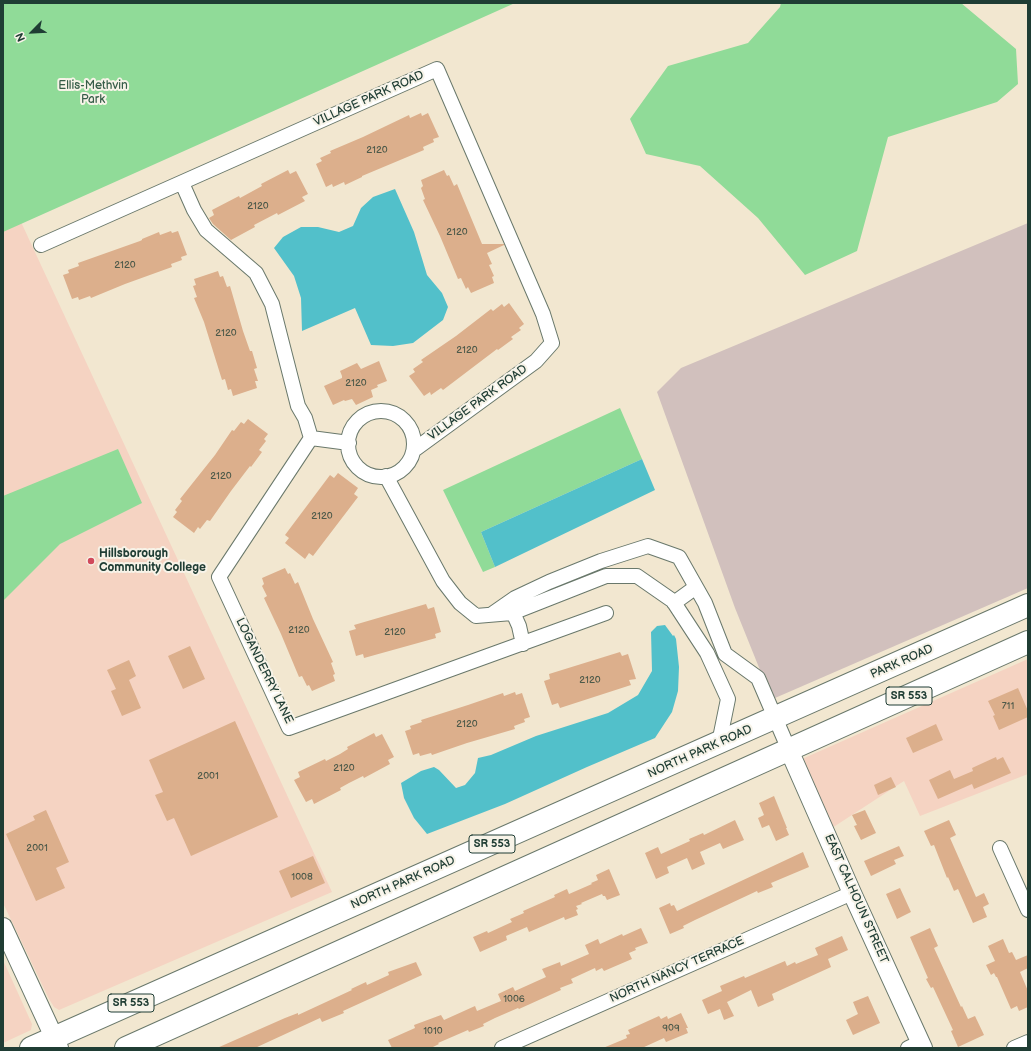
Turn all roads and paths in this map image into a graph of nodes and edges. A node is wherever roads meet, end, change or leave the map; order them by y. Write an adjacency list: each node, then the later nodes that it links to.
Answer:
1 (182, 183): 2 (street); 3 (street); 5 (street, VILLAGE PARK ROAD)
2 (41, 245)
3 (311, 438): 4 (street); 16 (street, LOGANDERRY LANE)
4 (349, 443): 5 (street, VILLAGE PARK ROAD); 6 (street)
5 (414, 450): 6 (street, VILLAGE PARK ROAD)
6 (386, 476): 14 (street)
7 (607, 560): 8 (street); 9 (street); 14 (street)
8 (612, 576): 10 (street); 12 (street)
9 (696, 587): 10 (street); 17 (street)
10 (674, 602): 18 (street)
11 (1028, 605): 19 (main road, PARK ROAD / SR 553)
12 (512, 613): 14 (street); 16 (street)
13 (606, 613): 16 (street, LOGANDERRY LANE)
14 (490, 615)
15 (1028, 642): 21 (main road, SR 553)
16 (523, 644)
17 (725, 654): 18 (street); 19 (street)
18 (711, 661): 20 (street)
19 (775, 718): 20 (main road, NORTH PARK ROAD / SR 553); 21 (street)
20 (719, 743): 27 (main road, NORTH PARK ROAD / SR 553)
21 (789, 750): 23 (street, EAST CALHOUN STREET); 30 (main road, SR 553)
22 (1000, 848): 24 (street)
23 (852, 893): 28 (street, EAST CALHOUN STREET); 31 (street, NORTH NANCY TERRACE)
24 (1028, 910)
25 (3, 927): 27 (street)
26 (1028, 1042): 32 (street)
27 (56, 1043): 29 (main road, NORTH PARK ROAD / SR 553)
28 (917, 1046)
29 (31, 1048)
30 (126, 1048)
31 (502, 1048)
32 (1014, 1048)

